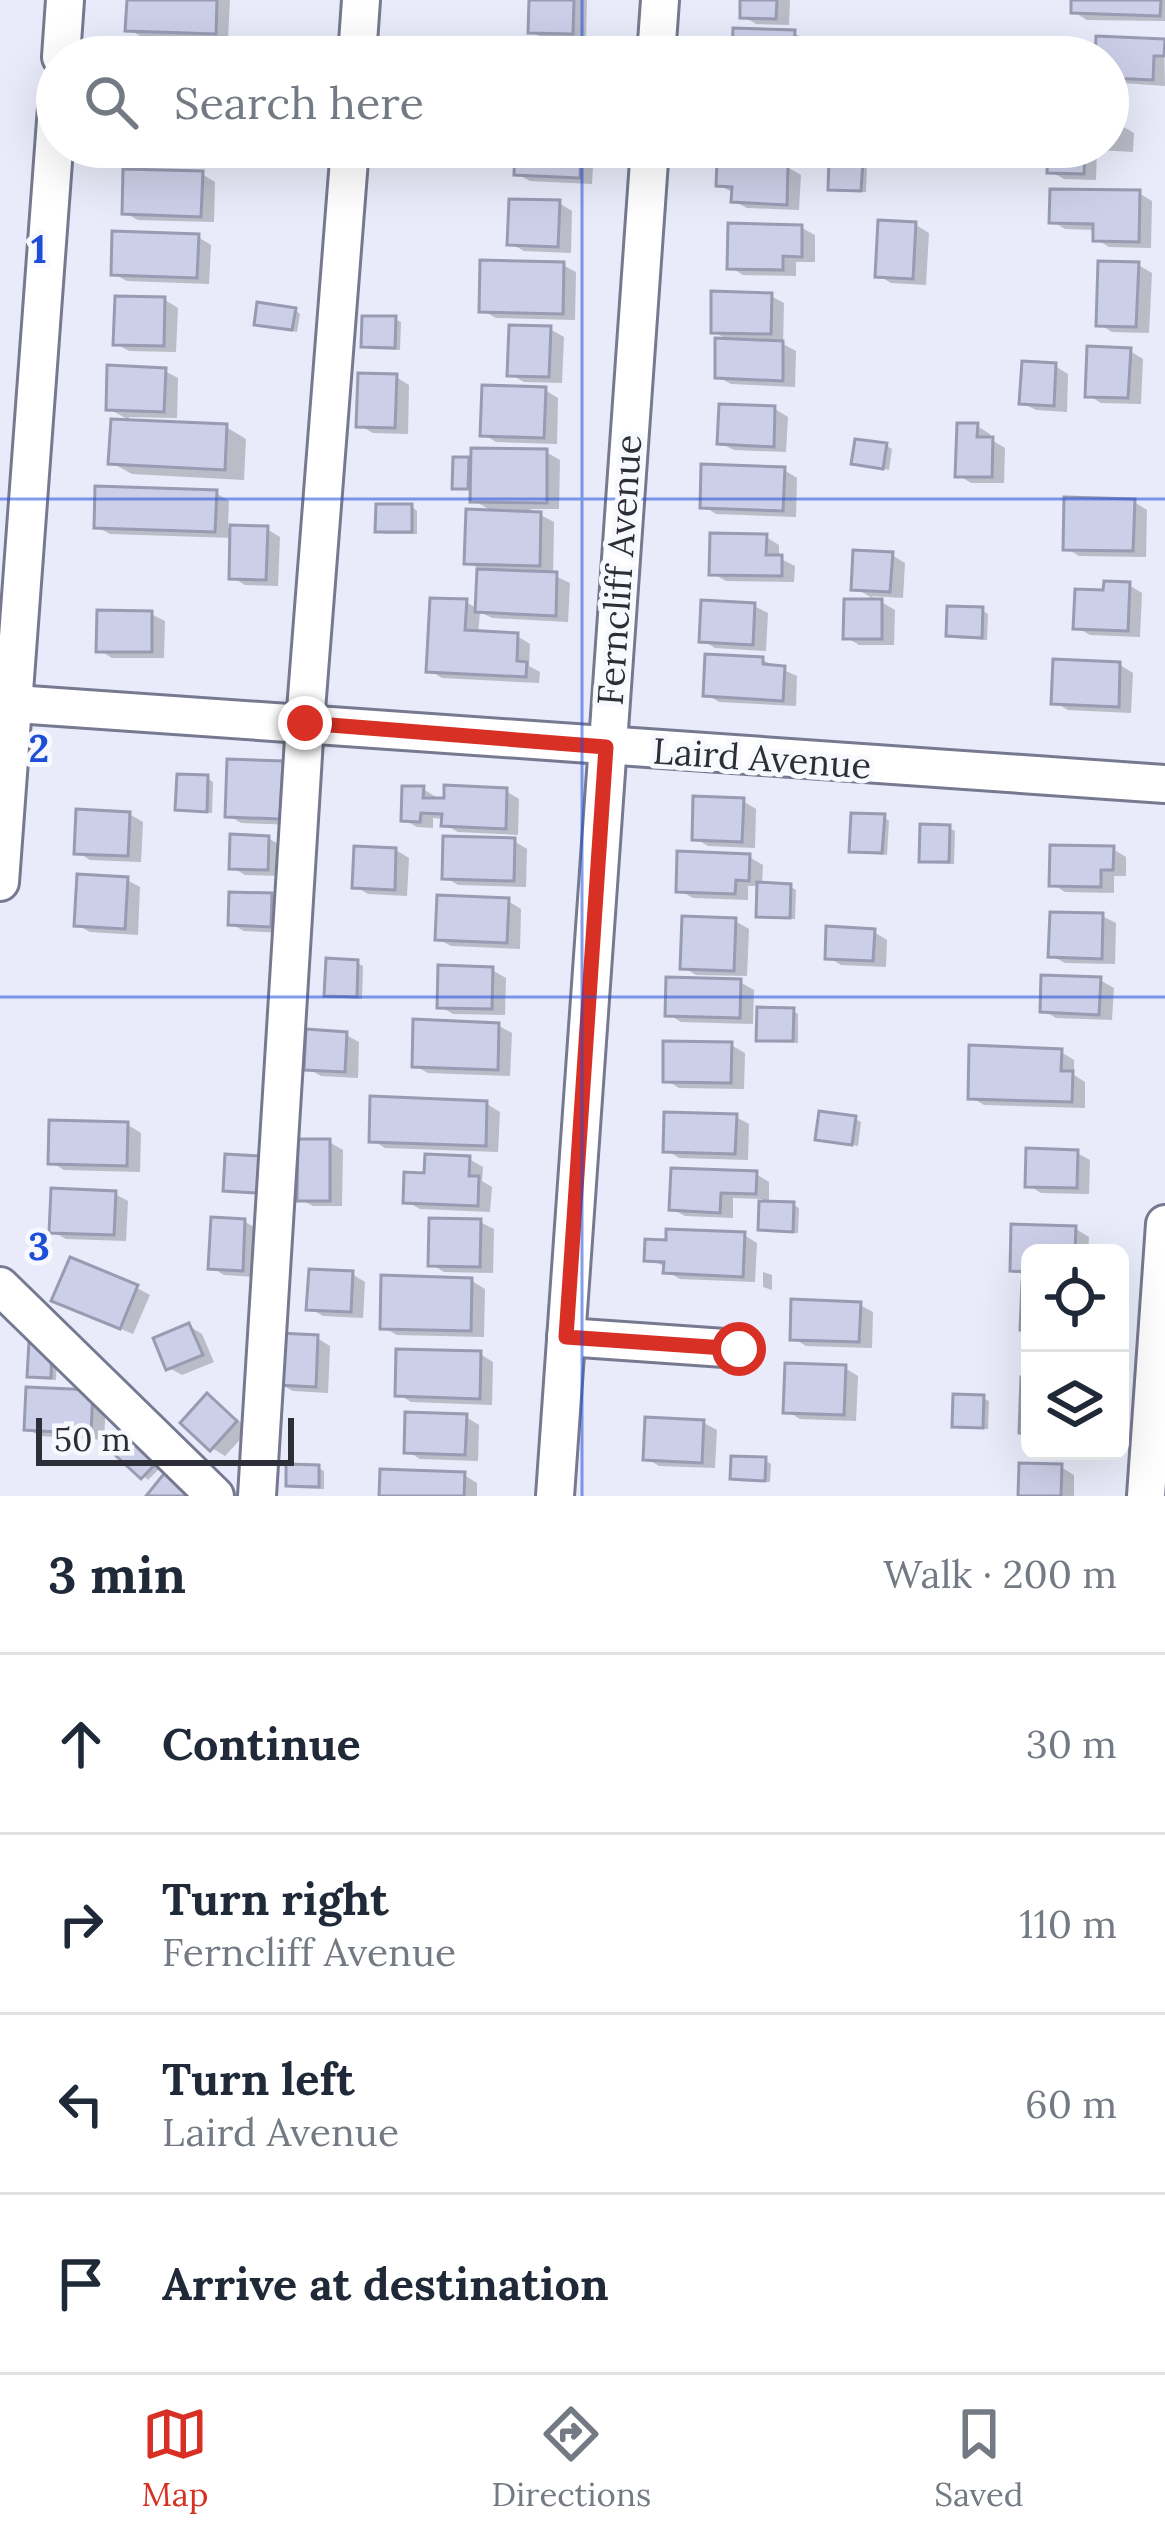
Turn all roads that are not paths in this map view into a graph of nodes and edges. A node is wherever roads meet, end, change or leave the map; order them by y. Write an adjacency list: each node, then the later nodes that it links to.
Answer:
1 (65, 0): 4 (street)
2 (361, 0): 5 (street)
3 (660, 0): 6 (street)
4 (62, 36)
5 (358, 36)
6 (657, 36)
7 (52, 168): 10 (street)
8 (348, 168): 11 (street)
9 (648, 168): 12 (street, Ferncliff Avenue)
10 (6, 703): 11 (street, Laird Avenue); 14 (street)
11 (305, 723): 12 (street, Laird Avenue); 20 (street)
12 (606, 747): 13 (street, Laird Avenue); 17 (street, Ferncliff Avenue)
13 (1165, 784)
14 (0, 882)
15 (1165, 1224): 22 (street)
16 (0, 1286): 19 (street)
17 (566, 1337): 18 (street); 21 (street, Ferncliff Avenue)
18 (739, 1349)
19 (215, 1496)
20 (257, 1496)
21 (555, 1496)
22 (1146, 1496)

